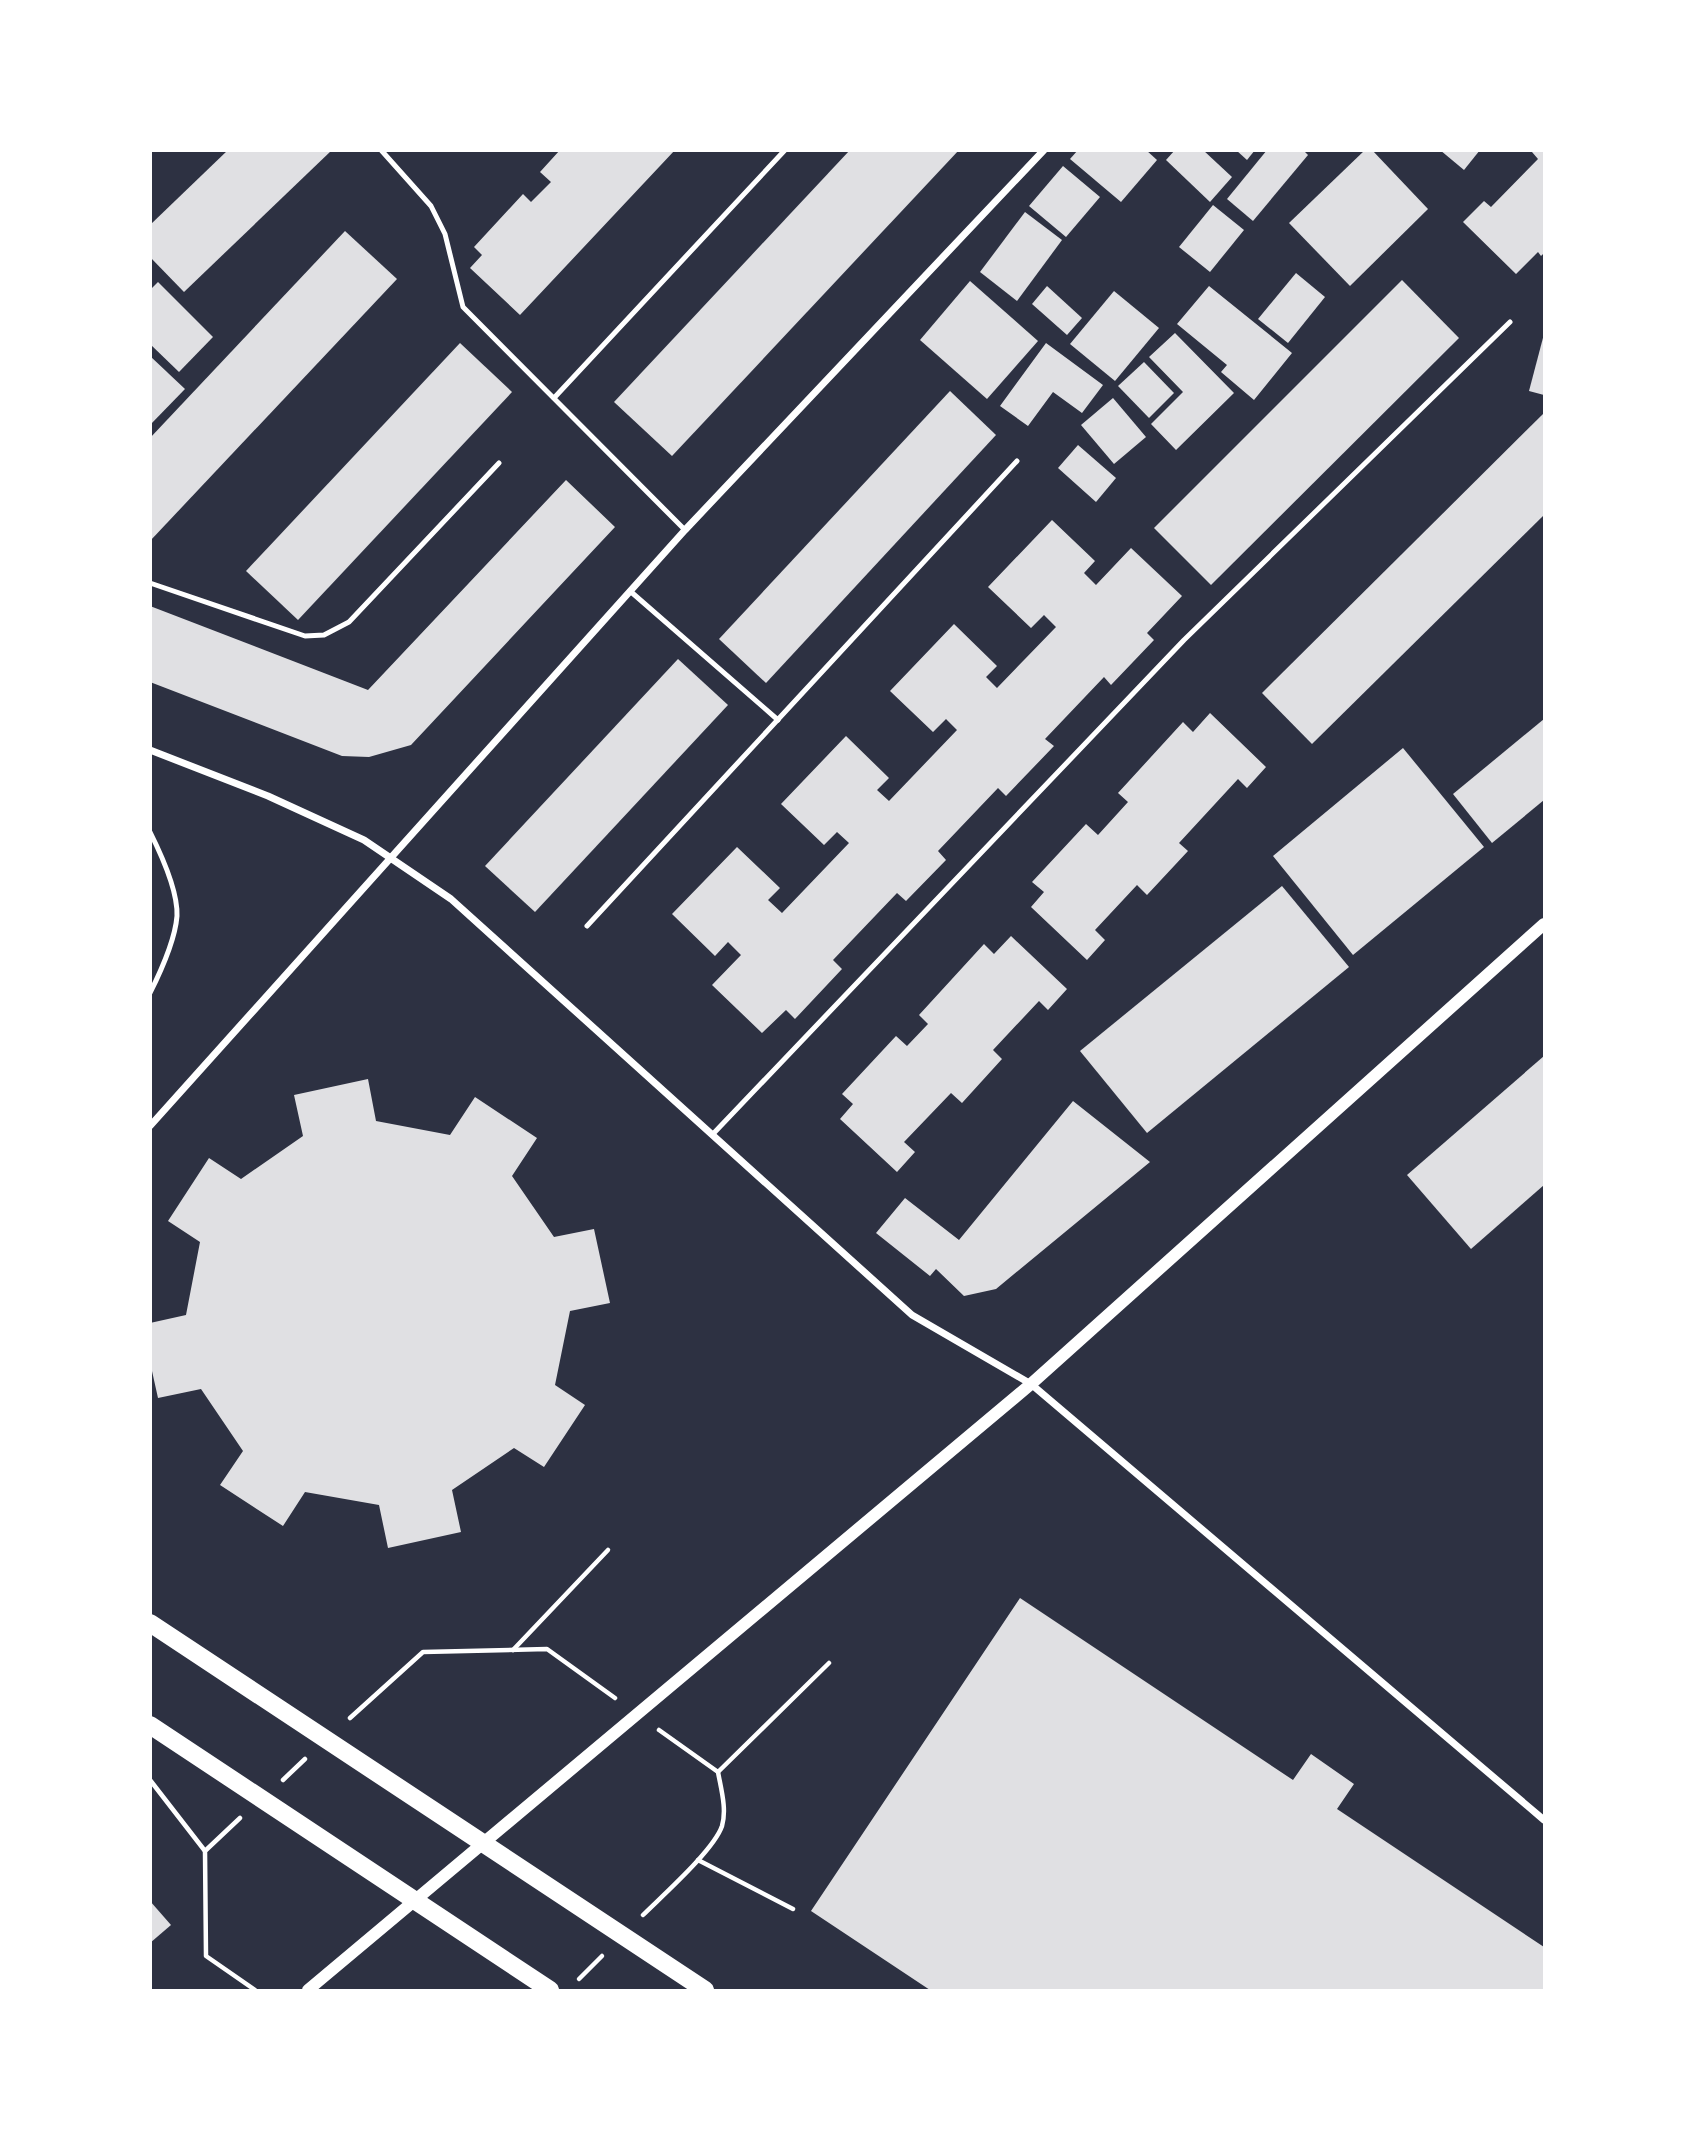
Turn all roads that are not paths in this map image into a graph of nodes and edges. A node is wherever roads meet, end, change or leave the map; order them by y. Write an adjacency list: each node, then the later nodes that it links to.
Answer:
1 (382, 150): 5 (lane)
2 (785, 150): 5 (lane)
3 (1044, 150): 8 (street)
4 (1510, 322): 19 (lane)
5 (554, 398): 8 (lane)
6 (1017, 461): 11 (lane)
7 (499, 463): 9 (lane)
8 (685, 530): 10 (street)
9 (150, 583)
10 (629, 591): 11 (lane); 14 (street)
11 (778, 720): 16 (lane)
12 (150, 750): 14 (street)
13 (150, 832): 17 (lane)
14 (390, 858): 18 (street); 19 (street)
15 (1545, 924): 20 (street)
16 (587, 926)
17 (150, 993)
18 (150, 1126)
19 (712, 1135): 20 (street)
20 (1031, 1384): 23 (street); 24 (street)
21 (150, 1623): 24 (main road)
22 (150, 1725): 25 (main road)
23 (1545, 1820)
24 (483, 1843): 25 (street); 28 (main road)
25 (415, 1901): 26 (street); 27 (main road)
26 (308, 1990)
27 (550, 1990)
28 (705, 1990)

